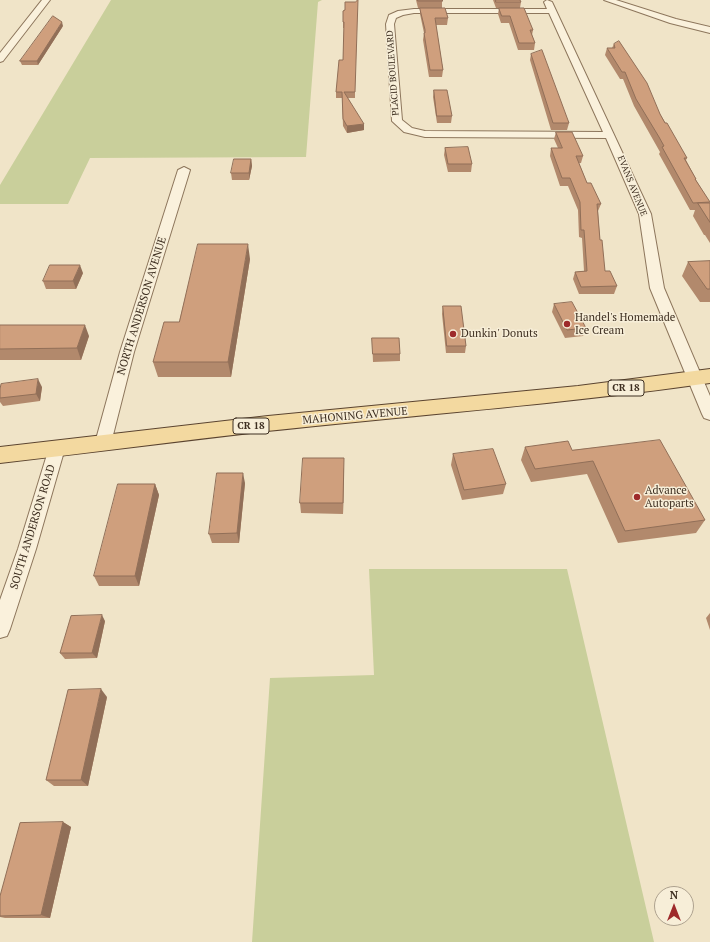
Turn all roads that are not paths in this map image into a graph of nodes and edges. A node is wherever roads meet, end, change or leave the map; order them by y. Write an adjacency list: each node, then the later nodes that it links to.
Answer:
1 (46, 0): 6 (street)
2 (547, 0): 4 (street, EVANS AVENUE)
3 (608, 0): 5 (street)
4 (552, 11): 7 (street, EVANS AVENUE); 7 (street, PLACID BOULEVARD)
5 (710, 30)
6 (0, 59)
7 (610, 135): 9 (street, EVANS AVENUE)
8 (184, 170): 11 (street, NORTH ANDERSON AVENUE)
9 (702, 378): 10 (street, EVANS AVENUE); 11 (main road, MAHONING AVENUE / CR 18)
10 (710, 414)
11 (103, 442): 12 (main road, MAHONING AVENUE / CR 18)
12 (57, 448): 13 (main road, MAHONING AVENUE / CR 18); 14 (street, SOUTH ANDERSON ROAD)
13 (0, 455)
14 (0, 629)

